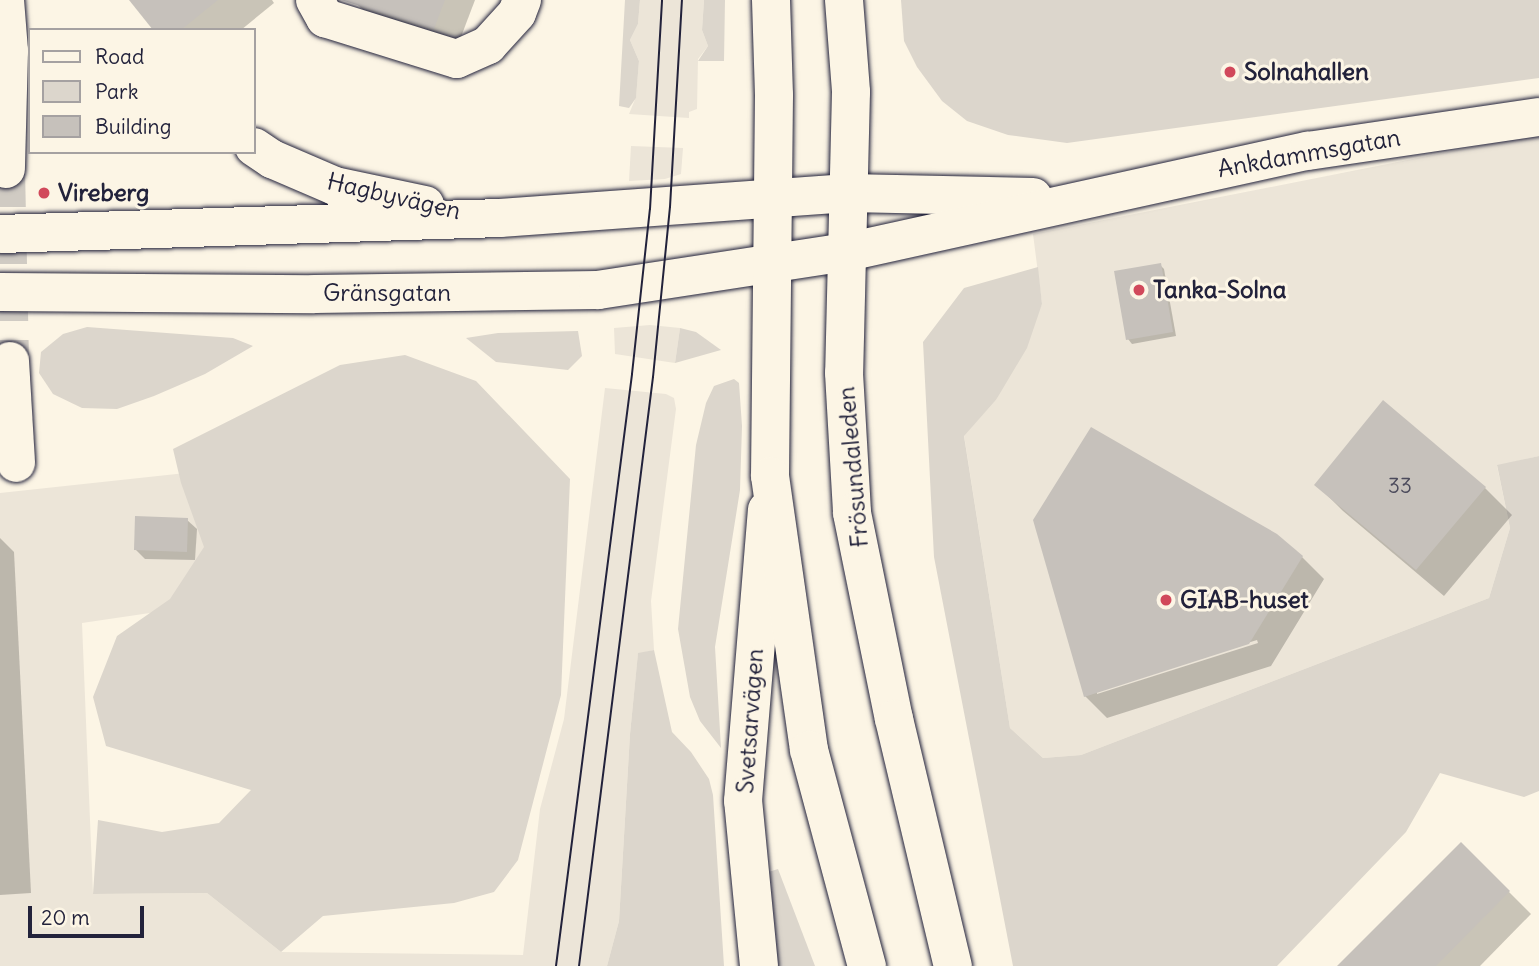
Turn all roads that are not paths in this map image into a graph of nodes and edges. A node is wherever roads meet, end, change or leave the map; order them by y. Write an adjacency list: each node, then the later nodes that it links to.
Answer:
1 (5, 0): 6 (street)
2 (315, 0): 3 (street)
3 (522, 0)
4 (771, 0): 11 (street)
5 (844, 0): 10 (street, Frösundaleden)
6 (19, 55): 9 (street)
7 (1539, 117): 12 (street, Ankdammsgatan)
8 (256, 147): 13 (street, Hagbyvägen)
9 (6, 169)
10 (848, 193): 11 (street, Ankdammsgatan); 12 (street, Ankdammsgatan); 15 (street, Frösundaleden)
11 (773, 199): 13 (street); 16 (street)
12 (1080, 199): 15 (street, Ankdammsgatan)
13 (500, 218): 14 (street)
14 (0, 234)
15 (846, 252): 16 (street, Gränsgatan); 23 (street, Frösundaleden)
16 (772, 264): 17 (street, Gränsgatan); 20 (street)
17 (0, 292)
18 (9, 361): 19 (street)
19 (16, 463)
20 (770, 476): 21 (street, Svetsarvägen); 22 (street)
21 (759, 966)
22 (867, 966)
23 (953, 966)

